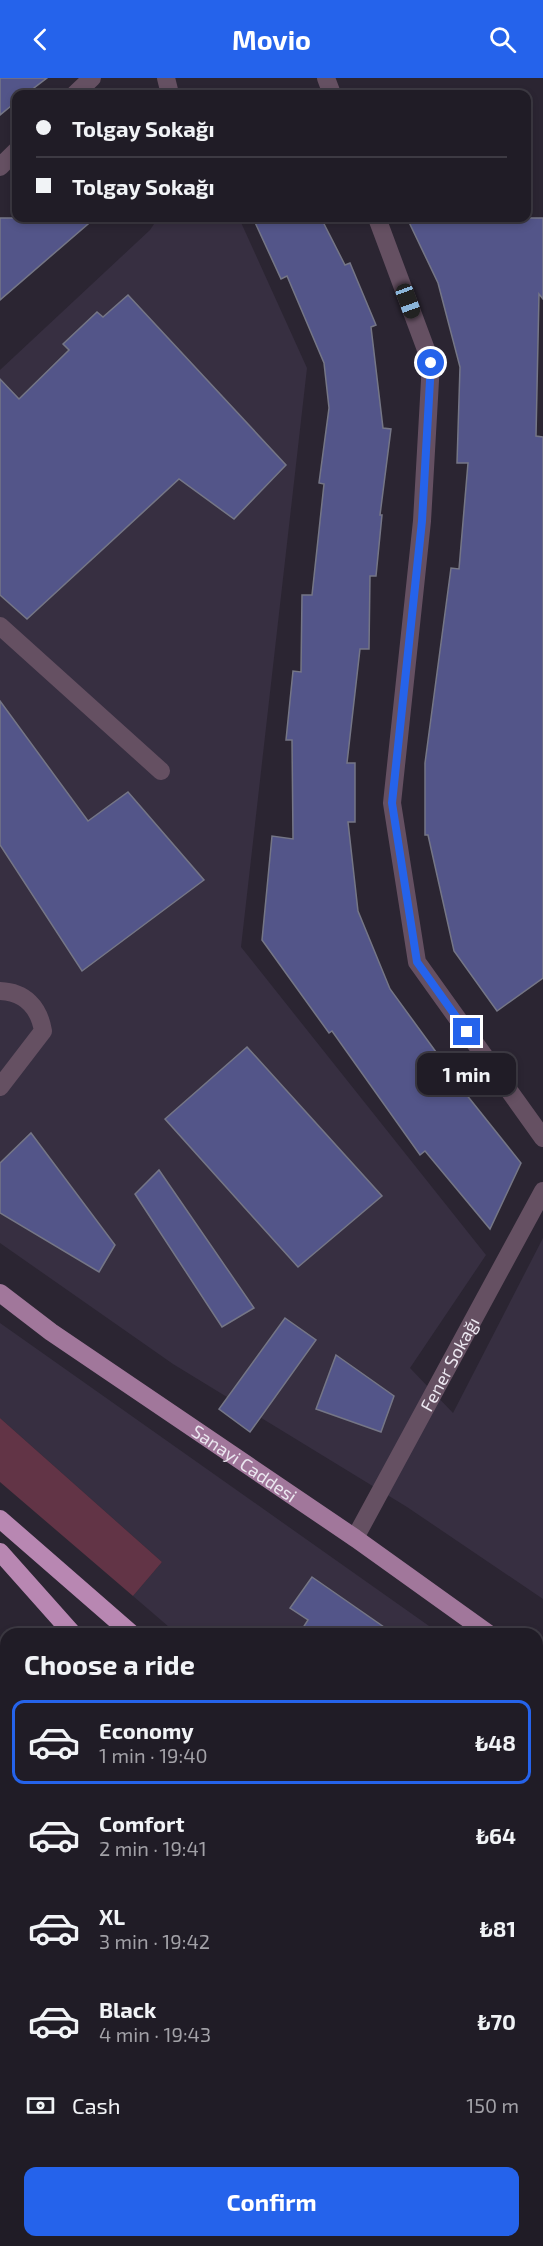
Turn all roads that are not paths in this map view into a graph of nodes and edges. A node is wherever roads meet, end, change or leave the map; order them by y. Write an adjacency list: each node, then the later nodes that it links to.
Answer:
1 (92, 78): 2 (street)
2 (79, 90)
3 (12, 155): 4 (street)
4 (0, 167)
5 (378, 222): 10 (street)
6 (0, 626): 7 (street)
7 (161, 771)
8 (0, 991): 9 (street)
9 (0, 1087)
10 (543, 1138)
11 (543, 1191): 14 (street, Fener Sokağı)
12 (0, 1293): 14 (main road, Sanayi Caddesi)
13 (0, 1519): 17 (highway)
14 (355, 1538): 18 (main road, Sanayi Caddesi)
15 (0, 1552): 16 (highway)
16 (68, 1628)
17 (125, 1628)
18 (481, 1628)

